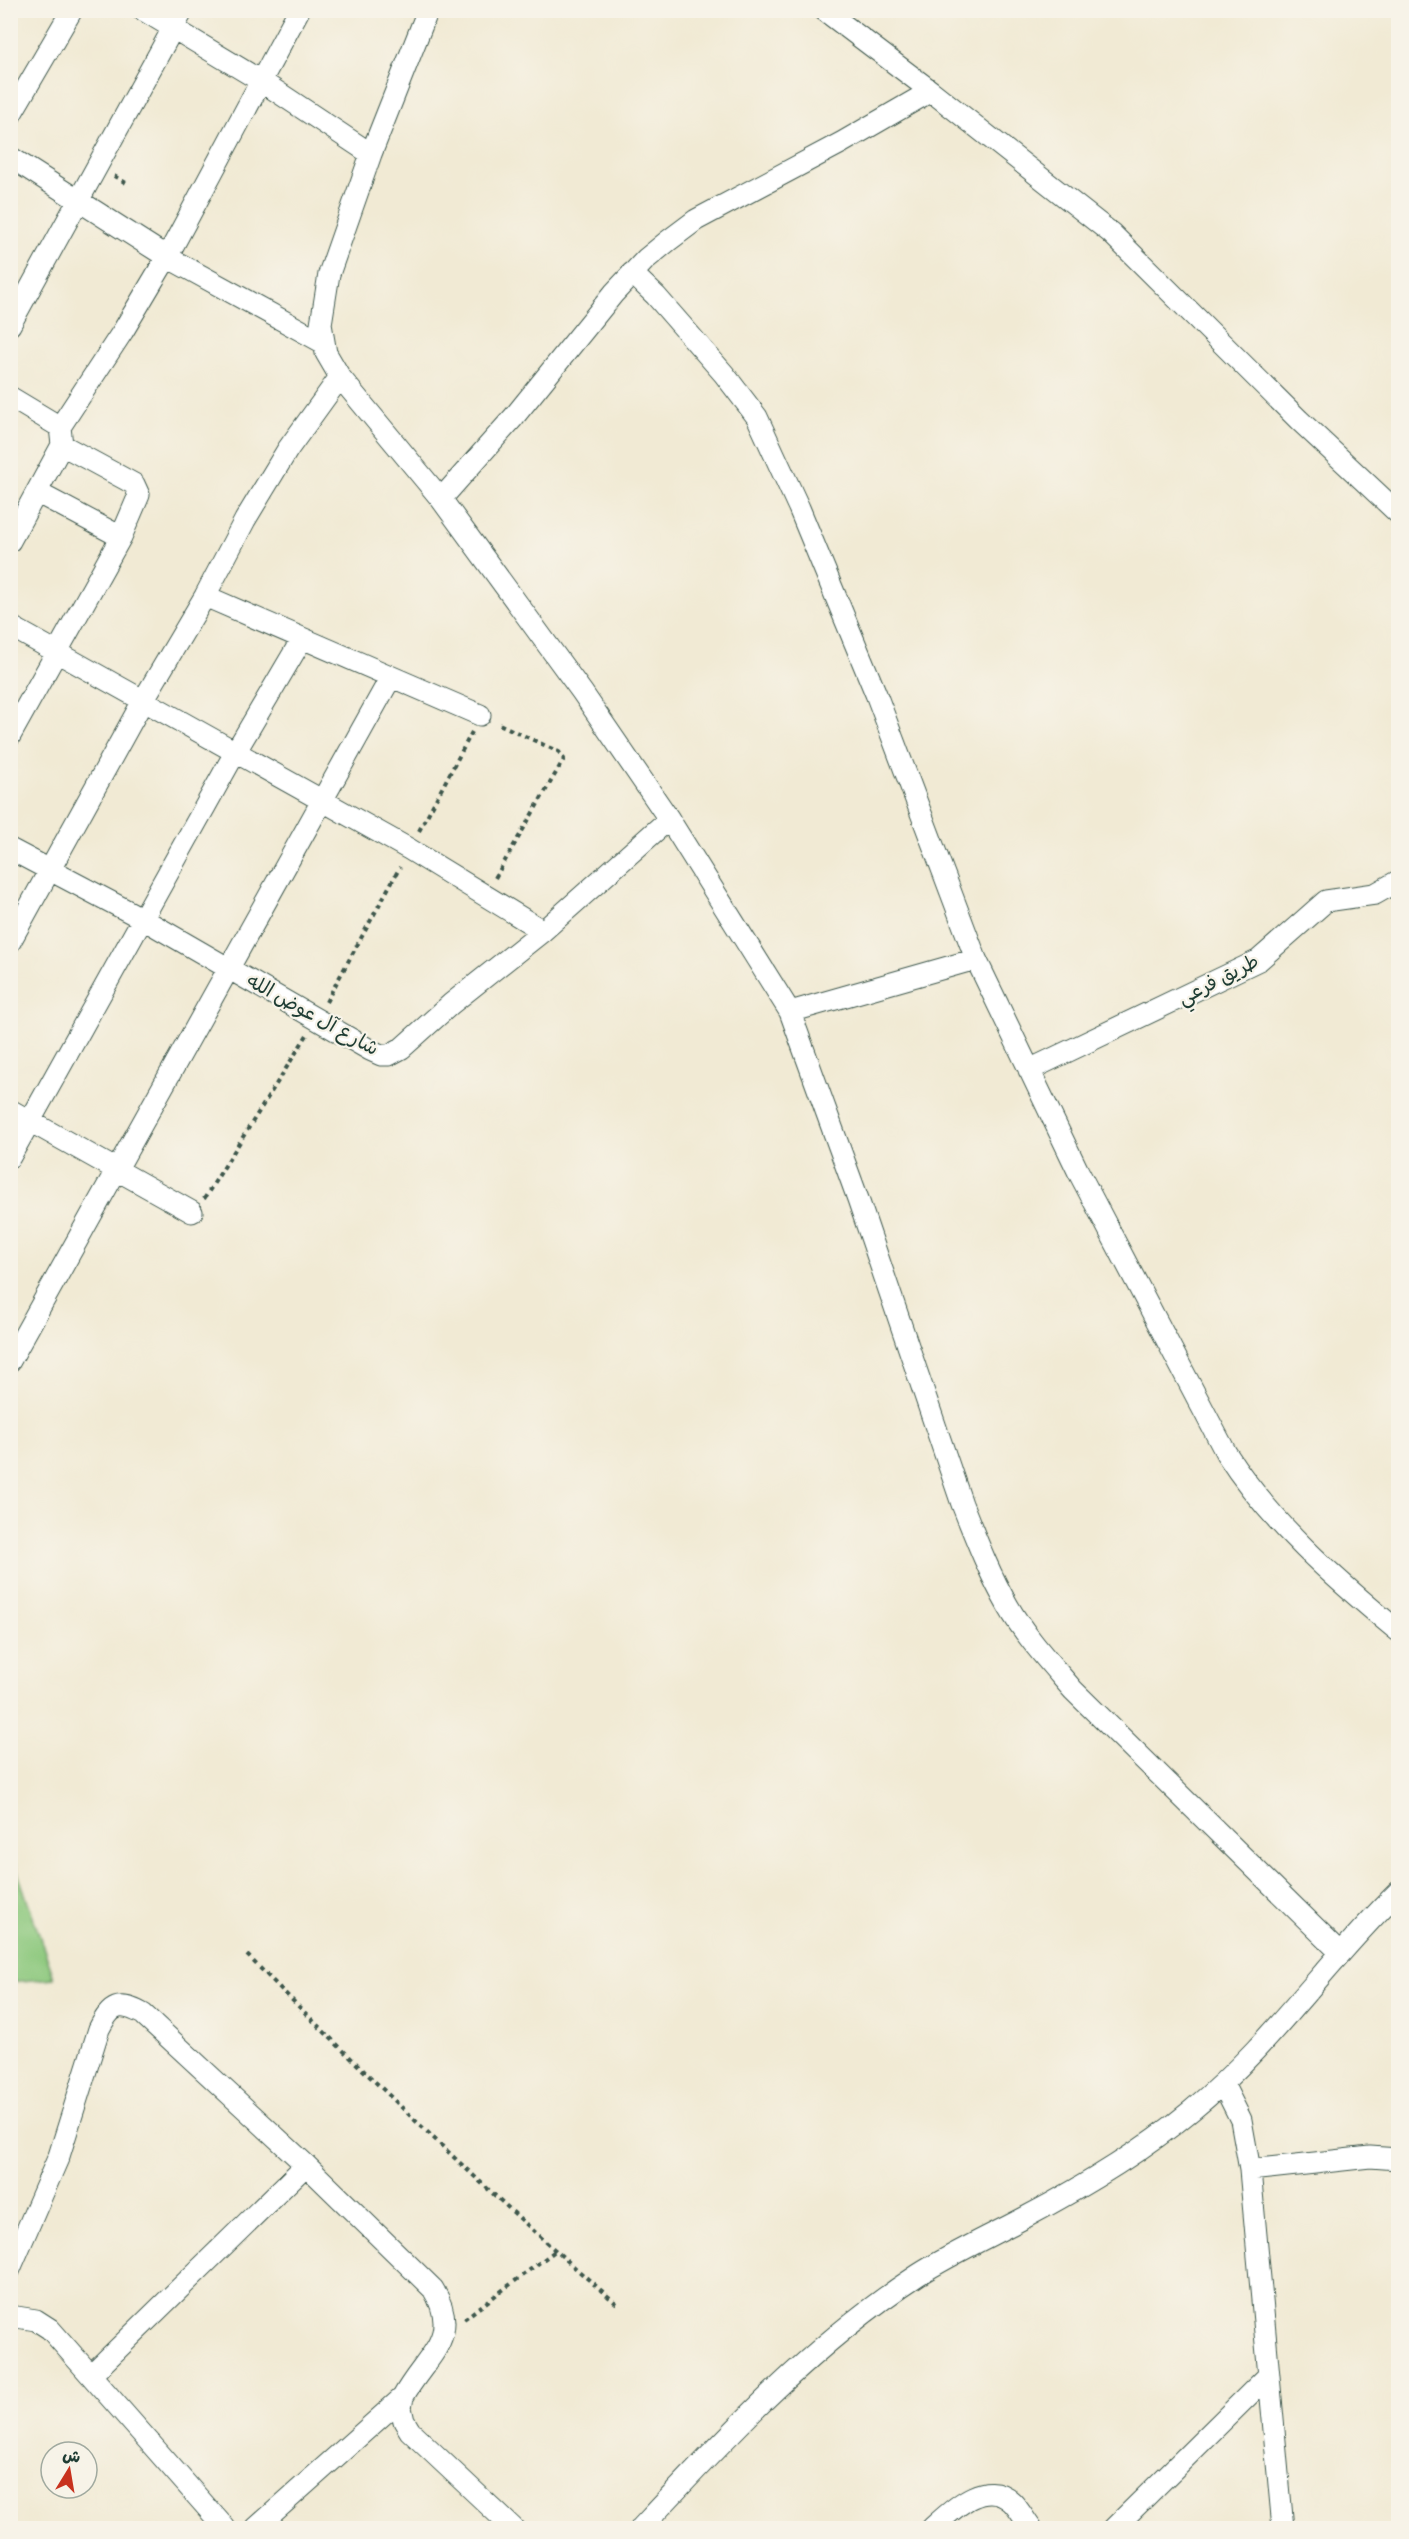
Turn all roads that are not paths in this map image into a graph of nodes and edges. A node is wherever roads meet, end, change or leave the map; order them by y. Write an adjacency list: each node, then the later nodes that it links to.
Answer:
1 (72, 10): 9 (street)
2 (142, 10): 6 (street)
3 (299, 10): 7 (street)
4 (428, 10): 10 (street)
5 (824, 10): 8 (street)
6 (178, 19): 7 (street); 12 (street)
7 (261, 81): 10 (street); 13 (street)
8 (931, 91): 14 (street); 22 (street)
9 (10, 116)
10 (371, 154): 16 (street)
11 (10, 157): 12 (street)
12 (79, 201): 13 (street); 15 (street)
13 (167, 257): 16 (street); 19 (street)
14 (632, 273): 21 (street); 42 (street)
15 (10, 325)
16 (322, 342): 17 (street)
17 (340, 377): 21 (street); 25 (street)
18 (10, 397): 19 (street)
19 (61, 436): 20 (street); 23 (street)
20 (38, 494): 23 (street); 24 (street)
21 (441, 499): 35 (street)
22 (1398, 513)
23 (121, 537): 28 (street)
24 (10, 541)
25 (205, 596): 27 (street); 30 (street)
26 (10, 626): 28 (street)
27 (302, 639): 29 (street); 33 (street)
28 (56, 652): 30 (street); 32 (street)
29 (391, 677): 31 (street); 34 (street)
30 (144, 699): 33 (street); 37 (street)
31 (480, 715)
32 (10, 736)
33 (236, 751): 34 (street); 39 (street)
34 (323, 802): 40 (street); 43 (street)
35 (669, 819): 40 (street, شارع آل عوض الله); 44 (street)
36 (10, 849): 37 (street, شارع آل عوض الله)
37 (50, 870): 39 (street, شارع آل عوض الله); 41 (street)
38 (1398, 881): 45 (street, طريق فرعي)
39 (143, 919): 43 (street, شارع آل عوض الله); 47 (street)
40 (543, 931): 43 (street, شارع آل عوض الله)
41 (10, 942)
42 (976, 958): 44 (street); 45 (street)
43 (228, 967): 49 (street)
44 (790, 1012): 54 (street)
45 (1029, 1070): 52 (street)
46 (10, 1110): 47 (street)
47 (31, 1121): 48 (street); 49 (street)
48 (10, 1157)
49 (116, 1170): 50 (street); 51 (street)
50 (192, 1212)
51 (10, 1361)
52 (1398, 1631)
53 (1395, 1900): 54 (street)
54 (1341, 1953): 55 (street)
55 (1223, 2084): 58 (street); 67 (street)
56 (1398, 2158): 58 (street)
57 (306, 2165): 59 (street); 61 (street); 63 (street)
58 (1251, 2170): 62 (street)
59 (10, 2269)
60 (10, 2316): 61 (street)
61 (91, 2375): 64 (street)
62 (1269, 2375): 70 (street); 71 (street)
63 (403, 2397): 65 (street); 66 (street)
64 (225, 2529)
65 (256, 2529)
66 (513, 2529)
67 (641, 2529)
68 (932, 2529): 69 (street)
69 (1031, 2529)
70 (1114, 2529)
71 (1283, 2529)

